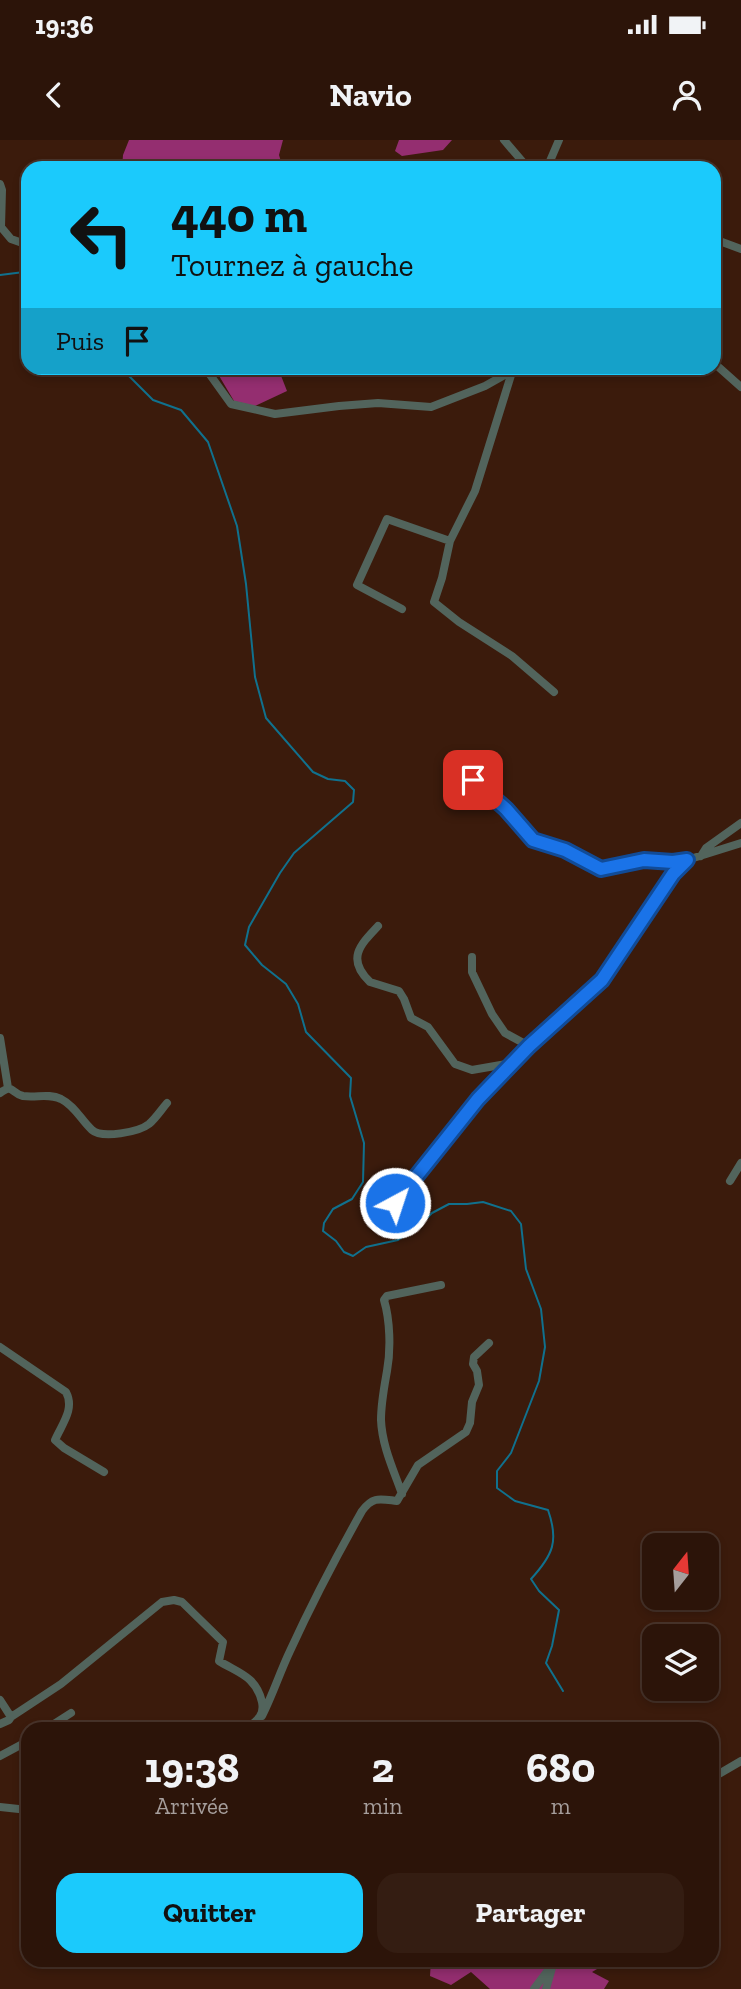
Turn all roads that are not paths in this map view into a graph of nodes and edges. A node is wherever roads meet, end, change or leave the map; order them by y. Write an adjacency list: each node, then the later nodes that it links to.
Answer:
1 (504, 140): 3 (street)
2 (559, 140): 4 (street)
3 (522, 161)
4 (551, 161)
5 (0, 184): 7 (street)
6 (721, 242): 8 (street)
7 (21, 243)
8 (741, 249)
9 (721, 369): 13 (street)
10 (210, 375): 11 (street)
11 (505, 375)
12 (512, 375): 14 (street)
13 (741, 387)
14 (450, 541): 15 (street); 16 (street)
15 (402, 609)
16 (554, 692)
17 (473, 780): 21 (street)
18 (741, 823): 20 (street)
19 (741, 843): 20 (street)
20 (701, 856): 21 (street)
21 (687, 860): 25 (street)
22 (378, 926): 26 (street)
23 (472, 957): 25 (street)
24 (0, 1038): 27 (street)
25 (529, 1046): 26 (street)
26 (512, 1063): 31 (street)
27 (4, 1090): 28 (street)
28 (167, 1103)
29 (741, 1163): 30 (street)
30 (730, 1181)
31 (395, 1203)
32 (442, 1285): 36 (street)
33 (489, 1343): 36 (street)
34 (0, 1347): 35 (street)
35 (104, 1472)
36 (402, 1494): 39 (street)
37 (0, 1700): 40 (street)
38 (71, 1713): 41 (street)
39 (262, 1716): 40 (street); 42 (street)
40 (11, 1717): 43 (street)
41 (57, 1722)
42 (255, 1722)
43 (0, 1724)
44 (21, 1745): 45 (street)
45 (0, 1756)
46 (741, 1761): 47 (street)
47 (719, 1774)
48 (0, 1807): 49 (street)
49 (21, 1809)
50 (550, 1967): 52 (street)
51 (553, 1967): 53 (street)
52 (534, 1989)
53 (546, 1989)

